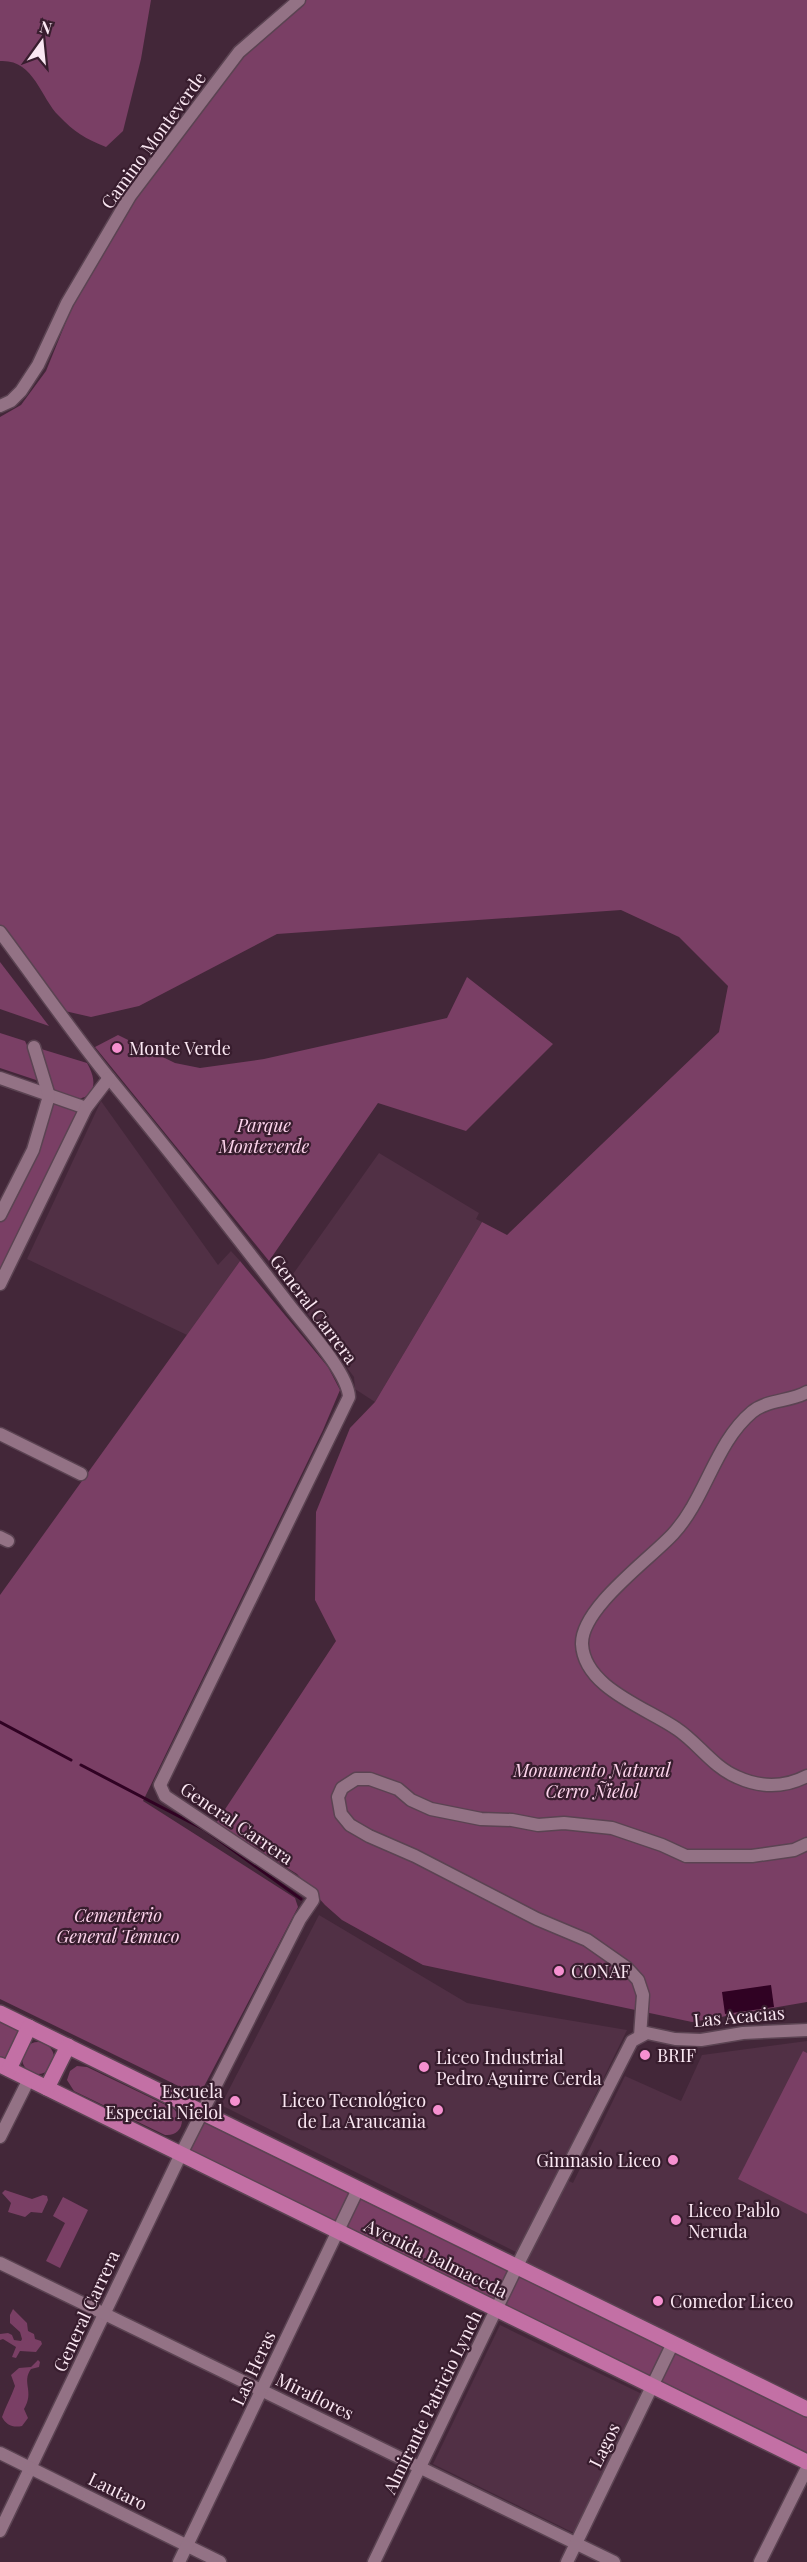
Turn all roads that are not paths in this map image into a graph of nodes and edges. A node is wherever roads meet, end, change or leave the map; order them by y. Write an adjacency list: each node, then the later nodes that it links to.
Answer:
1 (299, 0): 2 (street, Camino Monteverde)
2 (0, 406)
3 (0, 932): 5 (street)
4 (34, 1047): 7 (street)
5 (109, 1077): 8 (street); 24 (street, General Carrera)
6 (0, 1078): 7 (street)
7 (49, 1096): 8 (street); 9 (street)
8 (86, 1108): 10 (street)
9 (0, 1215)
10 (0, 1284)
11 (807, 1392): 14 (street)
12 (0, 1434): 13 (street)
13 (81, 1474)
14 (807, 1776)
15 (807, 1844): 19 (street)
16 (0, 2013): 17 (main road, Avenida Balmaceda)
17 (29, 2027): 20 (main road, Avenida Balmaceda); 21 (main road, Avenida Balmaceda)
18 (807, 2030): 19 (street, Las Acacias)
19 (640, 2036): 30 (street, Almirante Patricio Lynch)
20 (68, 2046): 23 (main road); 24 (main road, Avenida Balmaceda)
21 (4, 2067): 22 (main road, Avenida Balmaceda)
22 (29, 2079): 23 (main road, Avenida Balmaceda); 25 (street)
23 (47, 2088): 26 (main road, Avenida Balmaceda)
24 (202, 2112): 26 (street, General Carrera); 27 (main road, Avenida Balmaceda)
25 (0, 2137)
26 (181, 2154): 28 (main road, Avenida Balmaceda); 32 (street, General Carrera)
27 (358, 2188): 28 (street, Las Heras); 30 (main road, Avenida Balmaceda)
28 (337, 2231): 31 (main road, Avenida Balmaceda); 35 (street, Las Heras)
29 (0, 2263): 32 (street, Miraflores)
30 (517, 2266): 31 (street, Almirante Patricio Lynch); 33 (main road, Avenida Balmaceda)
31 (496, 2310): 34 (main road, Avenida Balmaceda); 40 (street, Almirante Patricio Lynch)
32 (105, 2313): 35 (street, Miraflores); 39 (street, General Carrera)
33 (673, 2343): 34 (street, Lagos); 36 (main road, Avenida Balmaceda)
34 (652, 2387): 38 (main road, Avenida Balmaceda); 43 (street, Lagos)
35 (263, 2391): 40 (street, Miraflores); 44 (street, Las Heras)
36 (807, 2409)
37 (0, 2453): 39 (street, Lautaro)
38 (807, 2462)
39 (31, 2468): 42 (street, General Carrera); 44 (street, Lautaro)
40 (420, 2468): 43 (street, Miraflores); 47 (street, Almirante Patricio Lynch)
41 (807, 2468): 50 (street)
42 (0, 2531)
43 (576, 2543): 48 (street, Lagos); 49 (street, Miraflores)
44 (187, 2546): 45 (street, Las Heras); 46 (street, Lautaro)
45 (179, 2562)
46 (220, 2562)
47 (374, 2562)
48 (567, 2562)
49 (614, 2562)
50 (760, 2562)

